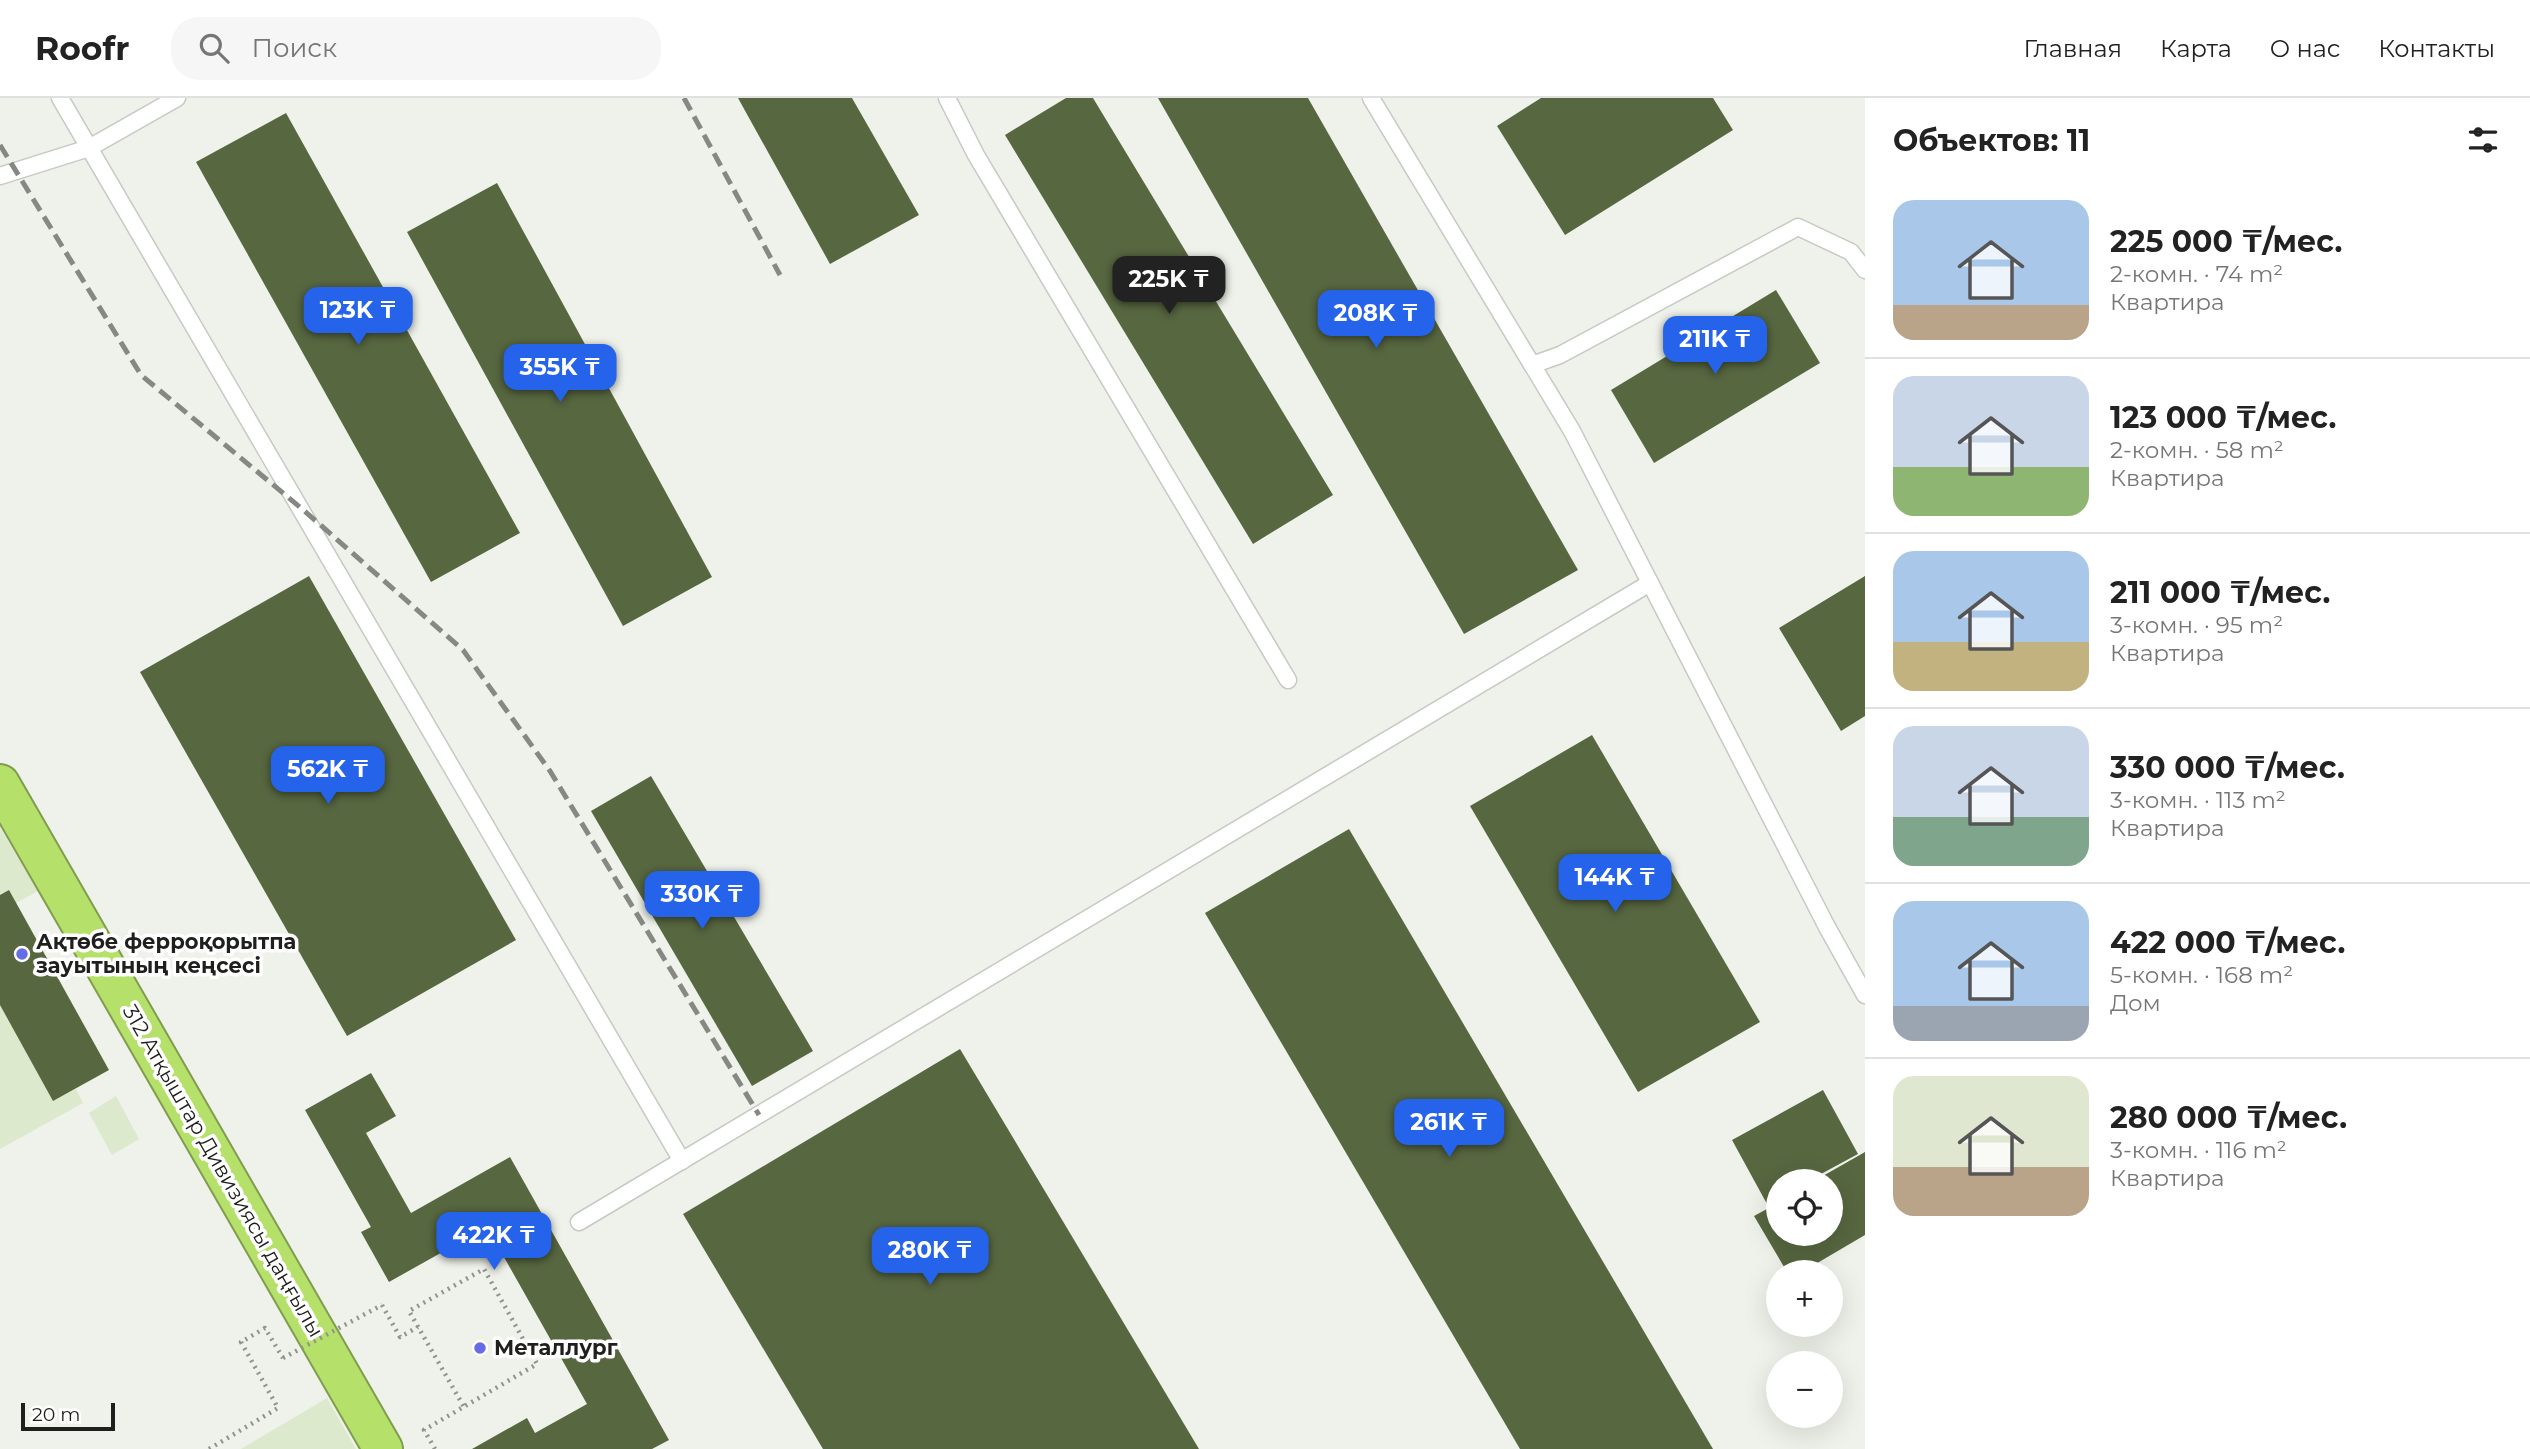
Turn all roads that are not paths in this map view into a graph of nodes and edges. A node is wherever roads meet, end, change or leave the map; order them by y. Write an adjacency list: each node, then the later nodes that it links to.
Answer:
1 (60, 98): 5 (lane)
2 (177, 98): 5 (lane)
3 (947, 98): 10 (lane)
4 (1371, 98): 8 (lane)
5 (89, 148): 6 (lane); 13 (lane)
6 (0, 176)
7 (1865, 270): 8 (lane)
8 (1532, 365): 9 (lane)
9 (1650, 583): 12 (lane); 13 (lane)
10 (1288, 680)
11 (0, 784): 15 (highway, 312 Атқыштар Дивизиясы даңғылы)
12 (1865, 995)
13 (682, 1161): 14 (lane)
14 (579, 1222)
15 (383, 1449)

